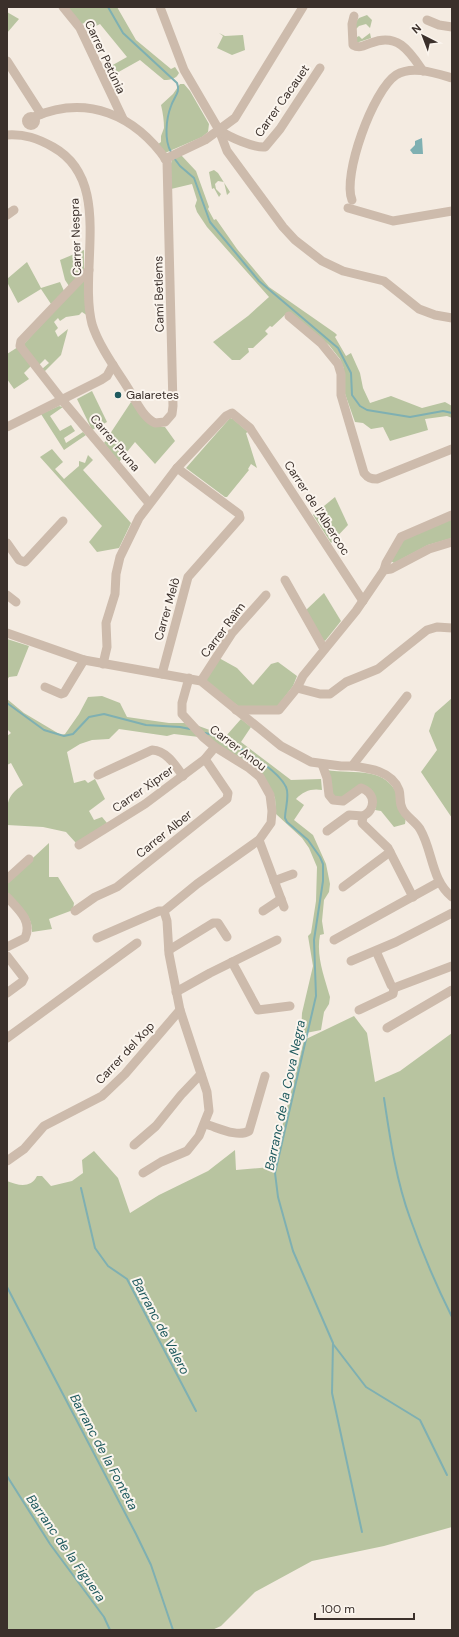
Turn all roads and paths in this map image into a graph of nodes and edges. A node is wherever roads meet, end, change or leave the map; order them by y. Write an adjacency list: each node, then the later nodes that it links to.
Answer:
1 (63, 7): 12 (street, Carrer Petúnia)
2 (160, 7): 13 (street)
3 (303, 7): 13 (street)
4 (354, 16): 9 (street)
5 (427, 20): 6 (street)
6 (452, 27)
7 (7, 61): 11 (street)
8 (320, 68): 13 (street, Carrer Cacauet)
9 (423, 71): 10 (street); 17 (street)
10 (452, 78)
11 (35, 119): 12 (street); 15 (street)
12 (122, 119): 16 (street)
13 (219, 130): 16 (street); 20 (street)
14 (7, 135): 15 (street)
15 (24, 135): 18 (street, Carrer Nespra)
16 (165, 159): 22 (street, Camí Betlems)
17 (452, 211)
18 (88, 270): 21 (street, Carrer Nespra); 24 (street, Carrer Pruna)
19 (289, 316): 26 (street)
20 (452, 318)
21 (113, 365): 22 (street, Camí Betlems); 23 (street)
22 (121, 378): 23 (street)
23 (100, 380): 24 (street)
24 (62, 400): 25 (street); 28 (street, Carrer Pruna)
25 (7, 427)
26 (452, 449)
27 (177, 468): 28 (street); 37 (street, Carrer de l'Albercoc); 44 (street, Carrer Melò)
28 (149, 503): 43 (street)
29 (452, 514): 33 (street)
30 (63, 521): 32 (street)
31 (452, 542): 33 (street)
32 (7, 543)
33 (384, 570): 37 (street)
34 (285, 580): 41 (street)
35 (7, 595): 38 (street)
36 (266, 596): 46 (street, Carrer Raïm)
37 (363, 601): 41 (street)
38 (16, 602)
39 (452, 628): 48 (street)
40 (7, 634): 42 (street)
41 (324, 649): 48 (street)
42 (84, 660): 43 (street); 47 (street)
43 (103, 664): 44 (street)
44 (162, 674): 45 (street)
45 (190, 678): 46 (street); 51 (street, Carrer Anou)
46 (201, 681): 50 (street)
47 (45, 687)
48 (297, 688): 50 (street)
49 (407, 696): 54 (street)
50 (236, 710): 53 (street)
51 (216, 747): 52 (street, Carrer Xiprer); 59 (street, Carrer Anou)
52 (205, 759): 56 (street, Carrer Xiprer); 71 (street, Carrer Alber)
53 (322, 764): 54 (street); 57 (street)
54 (352, 766): 66 (street)
55 (98, 775): 56 (street)
56 (183, 776): 60 (street, Carrer Xiprer)
57 (363, 816): 58 (street); 61 (street)
58 (327, 831)
59 (259, 840): 65 (street); 72 (street, Carrer Anou)
60 (79, 845)
61 (390, 852): 67 (street); 69 (street)
62 (29, 859): 64 (street)
63 (293, 874): 65 (street)
64 (7, 879)
65 (274, 881): 73 (street)
66 (439, 882): 69 (street); 70 (street)
67 (343, 887)
68 (7, 897): 80 (street)
69 (413, 897): 78 (street)
70 (452, 897)
71 (75, 910)
72 (164, 911): 76 (street, Carrer Anou); 81 (street)
73 (263, 911)
74 (452, 913): 82 (street)
75 (227, 937): 81 (street)
76 (97, 938)
77 (278, 940): 85 (street)
78 (334, 940)
79 (137, 943): 95 (street)
80 (7, 947)
81 (169, 950): 89 (street)
82 (376, 951): 84 (street); 87 (street)
83 (7, 956): 90 (street)
84 (351, 961)
85 (232, 962): 89 (street); 91 (street)
86 (452, 966): 87 (street)
87 (394, 988): 93 (street)
88 (452, 990): 94 (street)
89 (176, 992): 92 (street)
90 (7, 993)
91 (290, 1006)
92 (180, 1010): 96 (street); 100 (street, Carrer del Xop)
93 (360, 1010)
94 (387, 1028)
95 (7, 1038)
96 (201, 1074): 98 (street); 99 (street)
97 (265, 1076): 98 (street)
98 (205, 1124): 101 (street)
99 (134, 1145)
100 (7, 1161)
101 (143, 1173)

